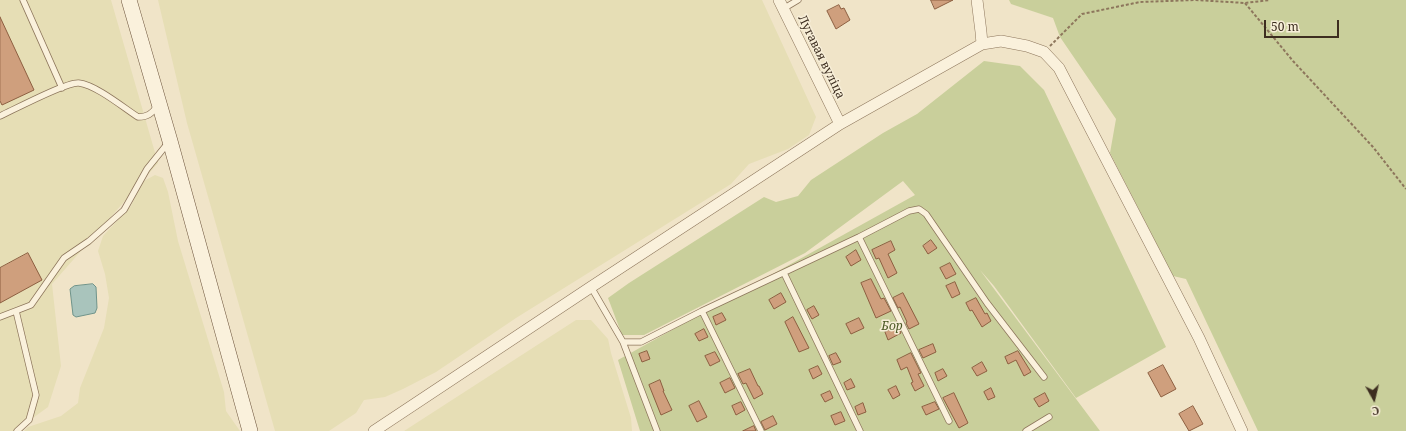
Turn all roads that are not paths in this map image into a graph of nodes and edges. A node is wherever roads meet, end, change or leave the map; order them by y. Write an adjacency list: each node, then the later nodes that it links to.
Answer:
1 (23, 0): 7 (lane)
2 (129, 0): 8 (street)
3 (798, 0): 5 (lane)
4 (977, 0): 6 (street)
5 (781, 4): 10 (street, Лугавая вуліца)
6 (982, 44): 10 (street); 29 (street)
7 (62, 88): 8 (lane); 9 (lane)
8 (159, 102): 11 (street)
9 (0, 116)
10 (840, 124): 14 (street)
11 (170, 141): 15 (lane); 23 (street)
12 (859, 237): 13 (lane); 19 (lane); 21 (lane)
13 (784, 273): 16 (lane); 27 (lane)
14 (591, 287): 18 (lane); 24 (street)
15 (16, 311): 17 (lane); 22 (lane)
16 (702, 311): 18 (lane); 26 (lane)
17 (0, 317)
18 (623, 342): 25 (lane)
19 (1044, 377)
20 (1049, 417): 28 (lane)
21 (949, 421)
22 (17, 431)
23 (250, 431)
24 (374, 431)
25 (656, 431)
26 (761, 431)
27 (860, 431)
28 (1026, 431)
29 (1242, 431)

